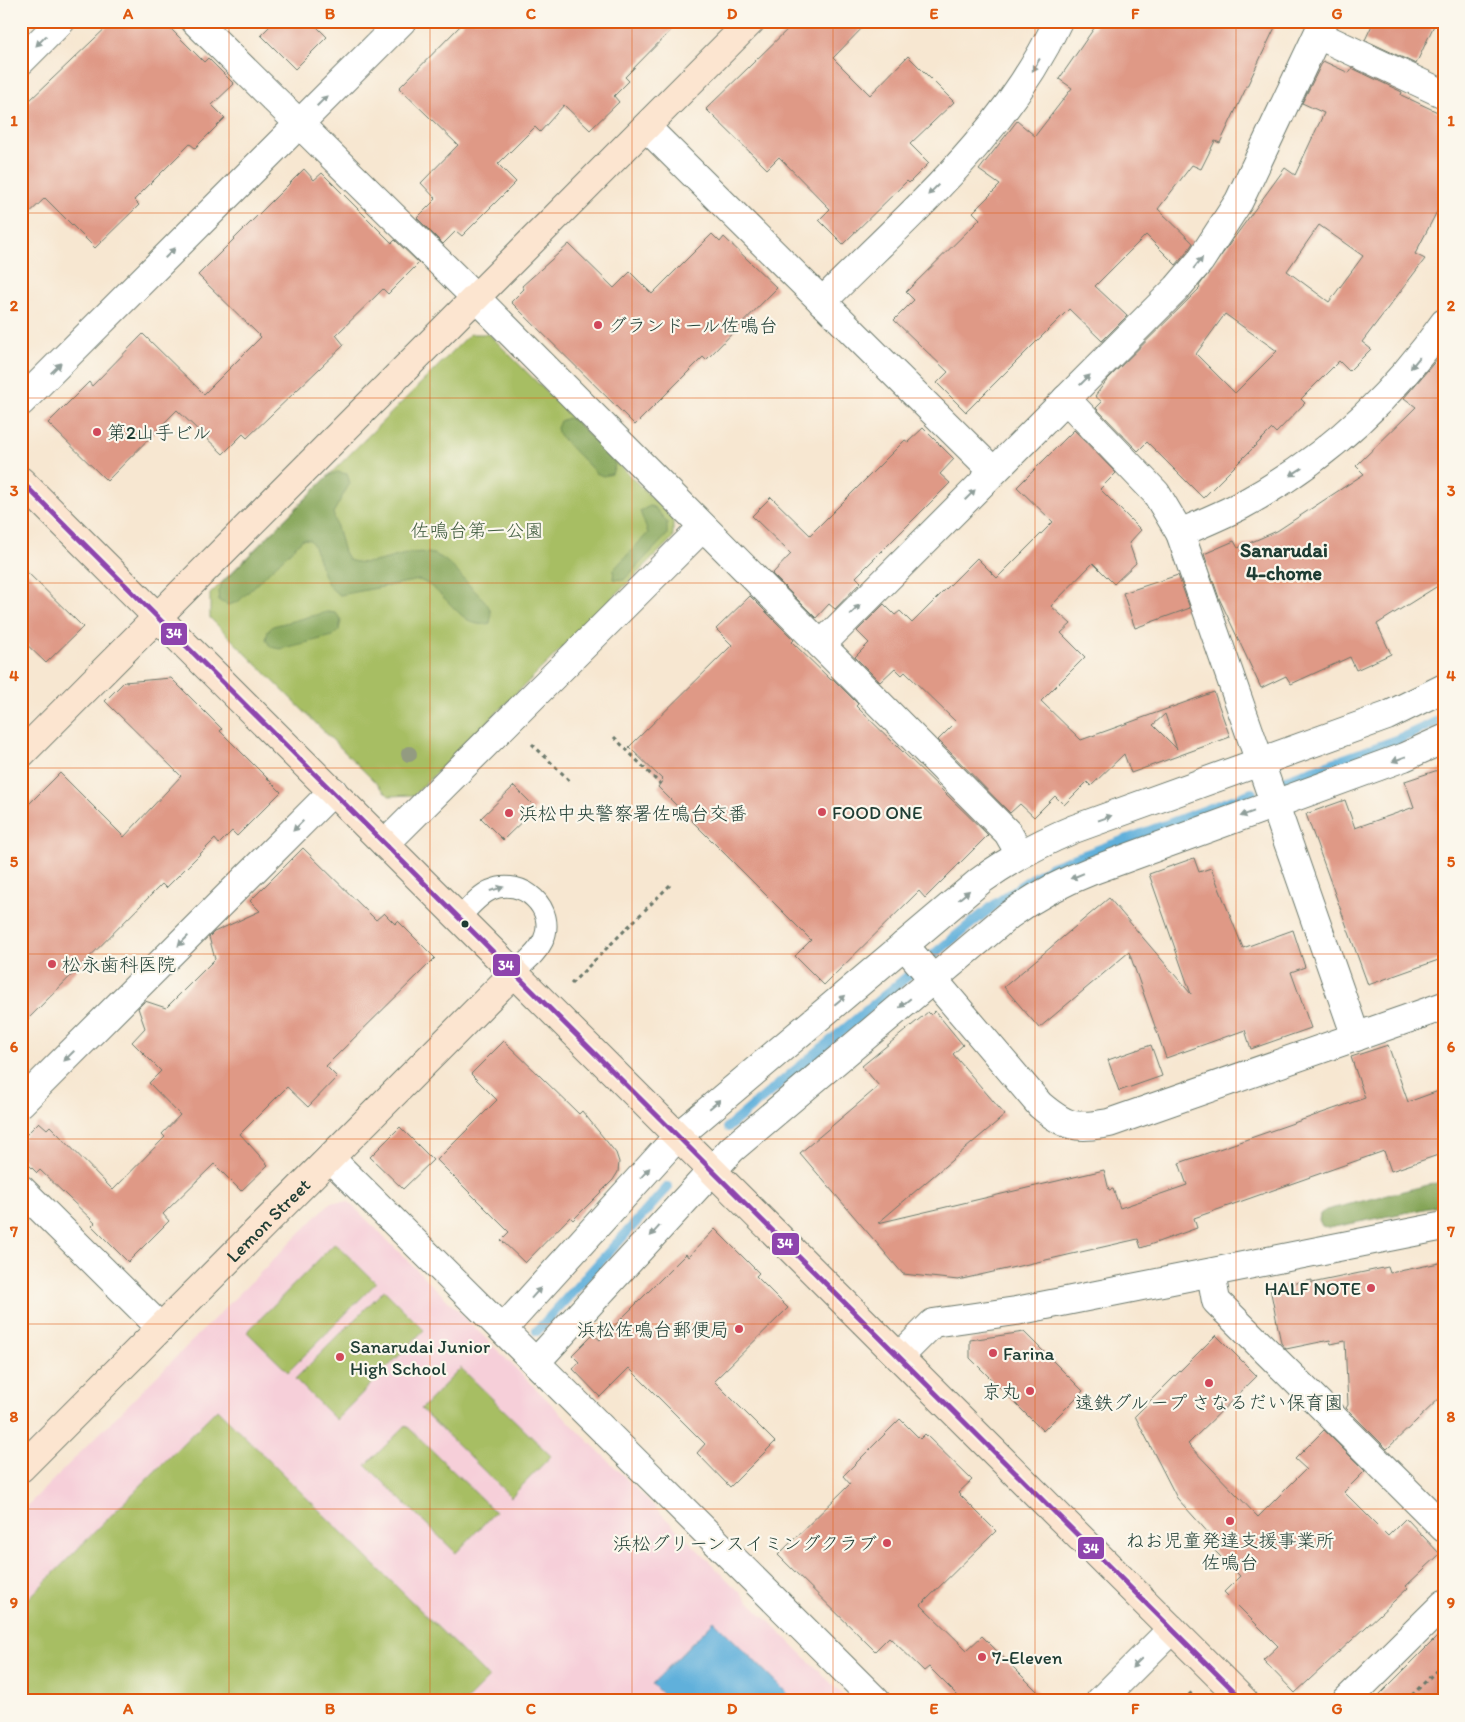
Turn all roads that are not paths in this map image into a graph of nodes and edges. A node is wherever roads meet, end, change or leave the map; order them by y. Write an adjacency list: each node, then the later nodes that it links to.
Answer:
1 (61, 21): 7 (street, one-way to 7)
2 (195, 21): 9 (street)
3 (402, 21): 9 (street, one-way to 3)
4 (751, 21): 10 (street)
5 (1058, 21): 12 (street, one-way to 12)
6 (1321, 28): 8 (street); 14 (street, one-way to 6)
7 (21, 61)
8 (1444, 94)
9 (299, 124): 11 (street); 15 (street, one-way to 9)
10 (646, 128): 11 (street); 12 (street)
11 (476, 298): 18 (street); 20 (street)
12 (822, 302): 16 (street)
13 (1444, 324): 19 (street, one-way to 19)
14 (1066, 399): 16 (street); 19 (street)
15 (21, 402)
16 (994, 471): 21 (street, one-way to 16)
17 (21, 481): 20 (street)
18 (703, 527): 21 (street); 28 (street)
19 (1180, 533): 25 (street)
20 (158, 617): 24 (street); 26 (street)
21 (821, 645): 29 (street)
22 (1444, 688): 25 (street)
23 (1444, 739): 27 (street, one-way to 27)
24 (21, 754)
25 (1260, 762): 27 (street); 29 (street, one-way to 25)
26 (332, 791): 28 (street); 36 (street, one-way to 36)
27 (1275, 804): 33 (street, one-way to 33); 35 (street)
28 (384, 844): 30 (street)
29 (1020, 854): 31 (street, one-way to 29)
30 (459, 918): 32 (street); 32 (lane, one-way to 32)
31 (904, 946): 33 (street); 37 (street, one-way to 31)
32 (514, 973): 37 (street); 38 (street, Lemon Street)
33 (933, 979): 35 (street); 39 (street, one-way to 39)
34 (1444, 1006): 35 (street)
35 (1356, 1037)
36 (21, 1103)
37 (678, 1136): 39 (street); 44 (street, one-way to 37)
38 (330, 1158): 43 (street, Lemon Street); 44 (street)
39 (711, 1169): 45 (street); 46 (street, one-way to 46)
40 (21, 1189): 43 (street)
41 (1444, 1226): 42 (street)
42 (1211, 1272): 45 (street); 48 (street)
43 (160, 1328): 47 (street, Lemon Street)
44 (503, 1329): 46 (street)
45 (899, 1357): 50 (street)
46 (536, 1362): 51 (street)
47 (21, 1468)
48 (1444, 1528)
49 (1444, 1604): 54 (street)
50 (1172, 1629): 52 (street, one-way to 52); 53 (street)
51 (876, 1701)
52 (1100, 1701)
53 (1244, 1701)
54 (1346, 1701)

